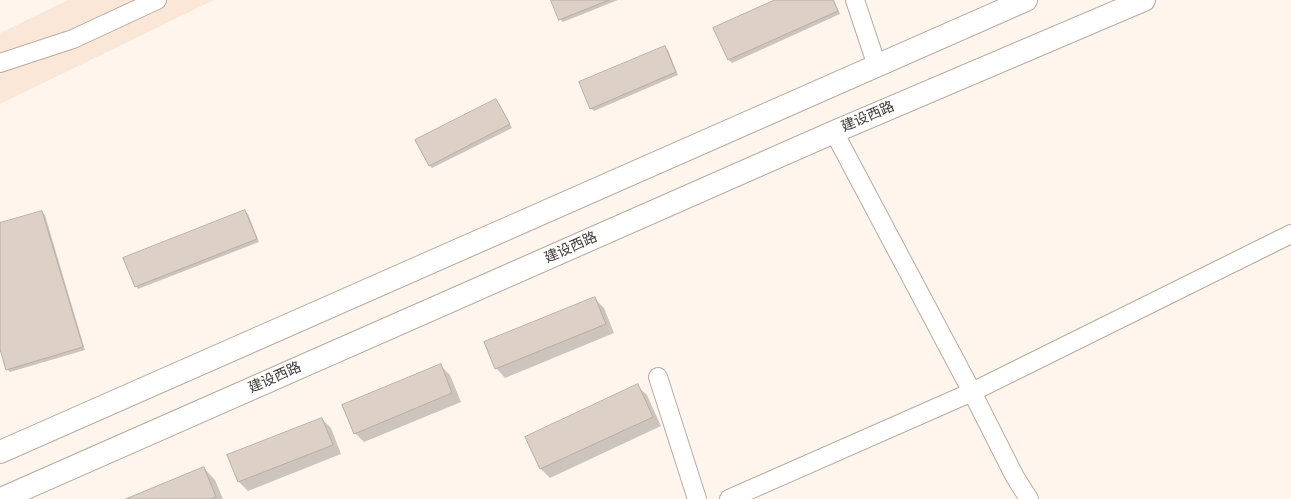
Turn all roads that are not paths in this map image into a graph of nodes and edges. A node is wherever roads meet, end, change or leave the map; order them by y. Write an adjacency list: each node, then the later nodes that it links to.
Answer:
1 (157, 0): 5 (street)
2 (854, 0): 6 (street)
3 (1026, 0): 6 (main road)
4 (1144, 0): 7 (main road, 建设西路)
5 (0, 63)
6 (877, 66): 11 (main road)
7 (834, 132): 10 (street); 12 (main road, 建设西路)
8 (1291, 234): 10 (street)
9 (658, 377): 13 (street)
10 (972, 392): 14 (street); 15 (street)
11 (0, 452)
12 (1, 499)
13 (697, 499)
14 (730, 499)
15 (1029, 499)

